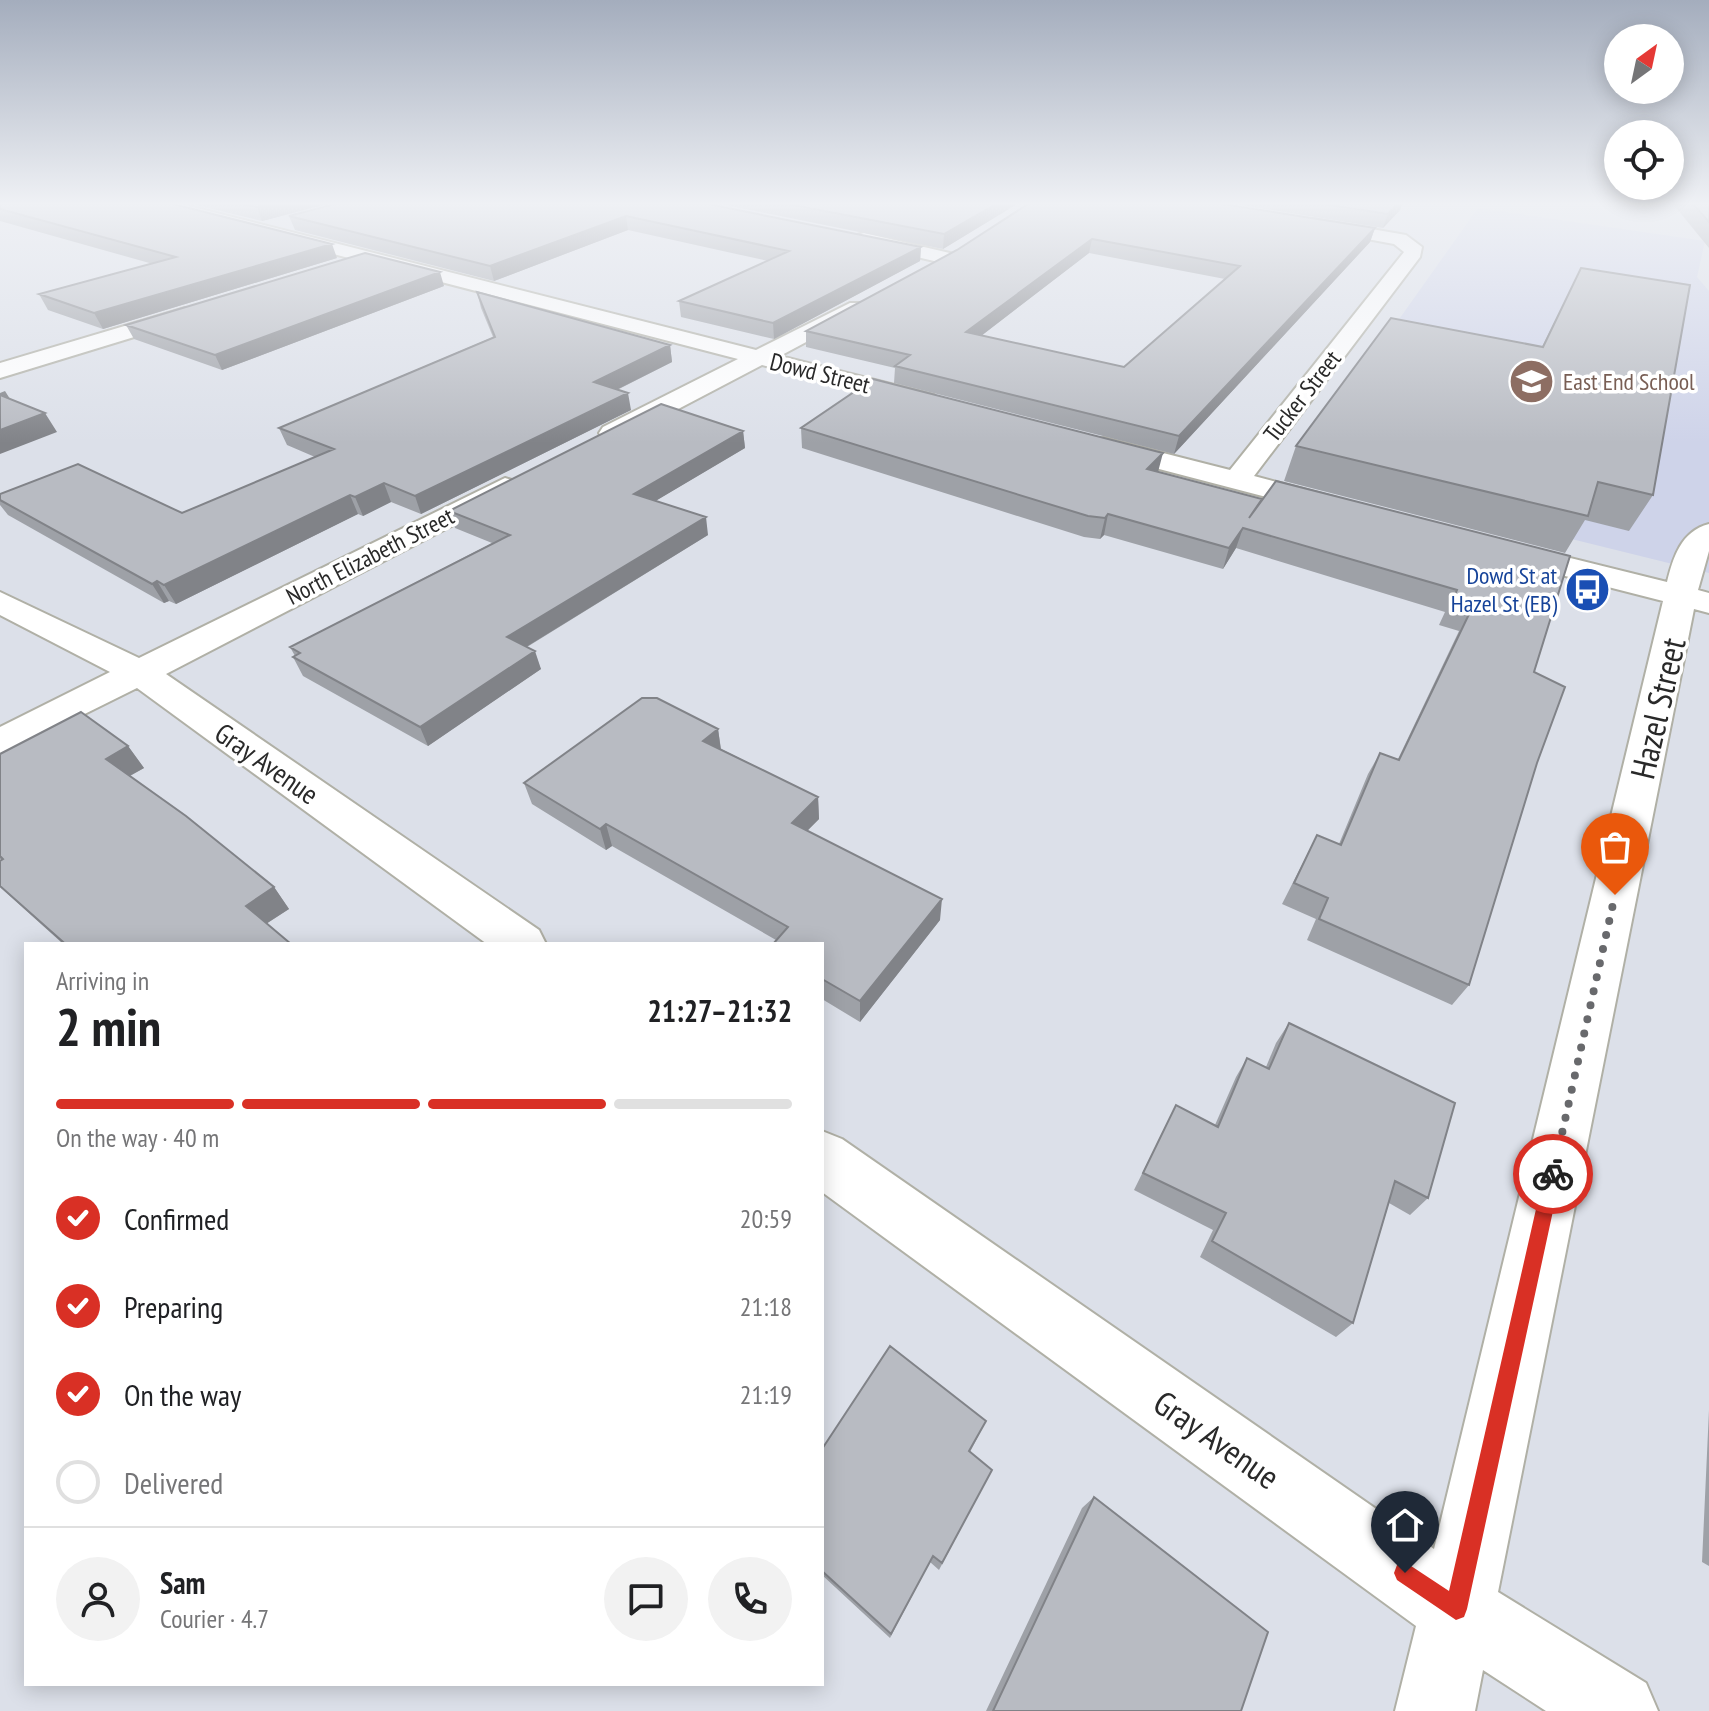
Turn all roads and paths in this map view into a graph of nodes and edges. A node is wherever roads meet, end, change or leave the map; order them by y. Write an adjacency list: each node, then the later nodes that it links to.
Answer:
1 (474, 284): 5 (street, Dowd Street)
2 (1389, 284): 11 (street, Tucker Street)
3 (883, 293): 5 (street)
4 (213, 306): 6 (street)
5 (760, 358): 7 (street, Dowd Street); 9 (street)
6 (0, 371)
7 (949, 406)
8 (1083, 441): 11 (street)
9 (589, 445)
10 (533, 473): 17 (street, North Elizabeth Street)
11 (1236, 481): 12 (street)
12 (1344, 509)
13 (1709, 533): 15 (street, Hazel Street)
14 (1482, 545): 15 (street)
15 (1695, 600): 21 (street, Hazel Street)
16 (0, 602): 17 (street, Gray Avenue)
17 (140, 673): 18 (street, North Elizabeth Street); 19 (street, Gray Avenue)
18 (0, 743)
19 (519, 942)
20 (824, 1159): 21 (street, Gray Avenue)
21 (1456, 1609): 22 (street, Hazel Street); 23 (street, Gray Avenue)
22 (1435, 1711)
23 (1618, 1711)

